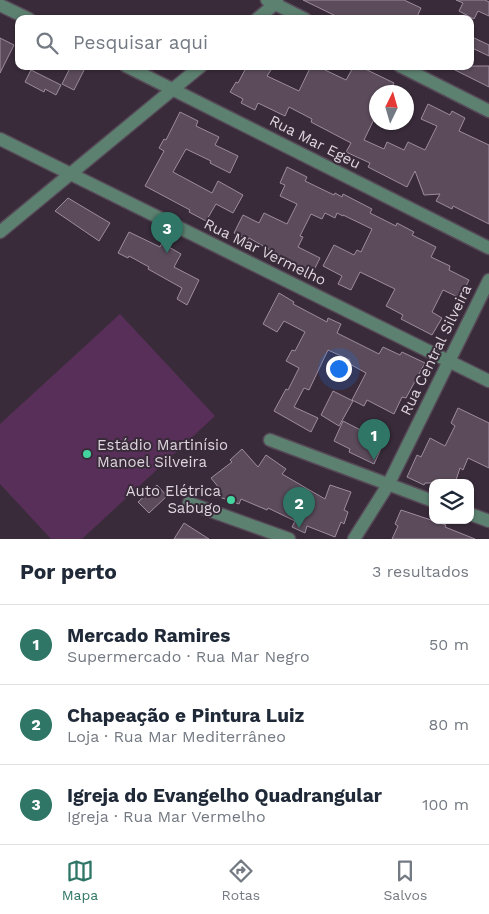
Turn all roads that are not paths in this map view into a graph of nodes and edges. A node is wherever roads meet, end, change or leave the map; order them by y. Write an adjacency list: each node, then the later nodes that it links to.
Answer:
1 (273, 1): 4 (street); 5 (street)
2 (0, 5): 3 (street)
3 (20, 15)
4 (261, 15)
5 (298, 15)
6 (134, 70): 9 (street, Rua Mar Egeu)
7 (196, 70): 9 (street)
8 (408, 70): 10 (street)
9 (173, 90): 12 (street); 14 (street, Rua Mar Egeu)
10 (489, 111)
11 (0, 139): 12 (street, Rua Mar Vermelho)
12 (71, 173): 13 (street); 16 (street, Rua Mar Vermelho)
13 (0, 232)
14 (489, 248)
15 (489, 280): 16 (street, Rua Central Silveira)
16 (448, 361): 17 (street, Rua Mar Vermelho); 19 (street, Rua Central Silveira)
17 (489, 381)
18 (270, 440): 19 (street)
19 (388, 485): 20 (street); 25 (street, Rua Central Silveira)
20 (429, 500)
21 (188, 502): 24 (street)
22 (474, 515): 23 (street)
23 (489, 521)
24 (289, 539)
25 (354, 539)

